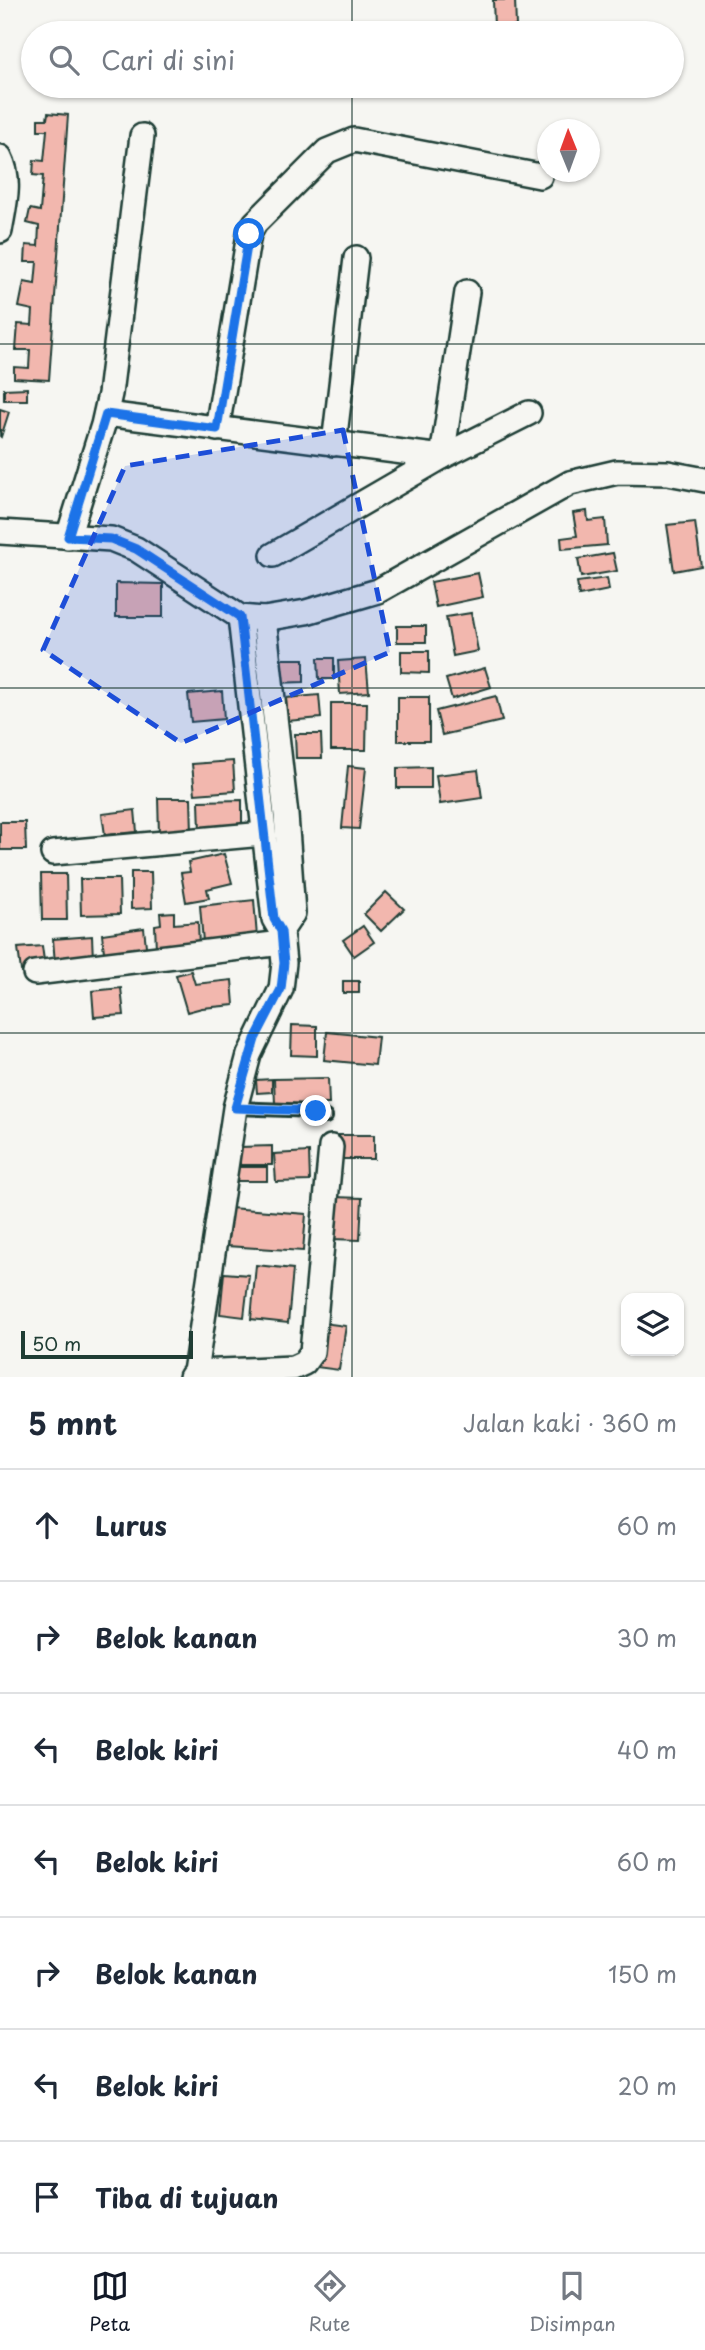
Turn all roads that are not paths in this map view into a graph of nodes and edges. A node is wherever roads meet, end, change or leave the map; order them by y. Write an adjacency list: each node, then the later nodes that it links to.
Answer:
1 (142, 136): 8 (street)
2 (0, 157): 4 (street)
3 (537, 175): 9 (street)
4 (0, 231)
5 (356, 258): 10 (street)
6 (467, 292): 11 (street)
7 (529, 413): 11 (street)
8 (106, 414): 9 (street); 14 (street)
9 (217, 429): 10 (street)
10 (334, 444): 11 (street)
11 (442, 457): 15 (street)
12 (705, 480): 17 (street)
13 (0, 532): 14 (street)
14 (68, 537): 16 (street)
15 (273, 555)
16 (240, 617): 17 (street); 19 (street)
17 (264, 619): 18 (street)
18 (283, 789): 19 (street); 22 (street)
19 (260, 793): 20 (street)
20 (264, 834): 21 (street); 22 (street)
21 (53, 853)
22 (281, 937): 23 (street); 24 (street)
23 (35, 973)
24 (235, 1108): 25 (lane); 27 (street)
25 (326, 1116)
26 (331, 1147): 27 (street)
27 (193, 1375)

